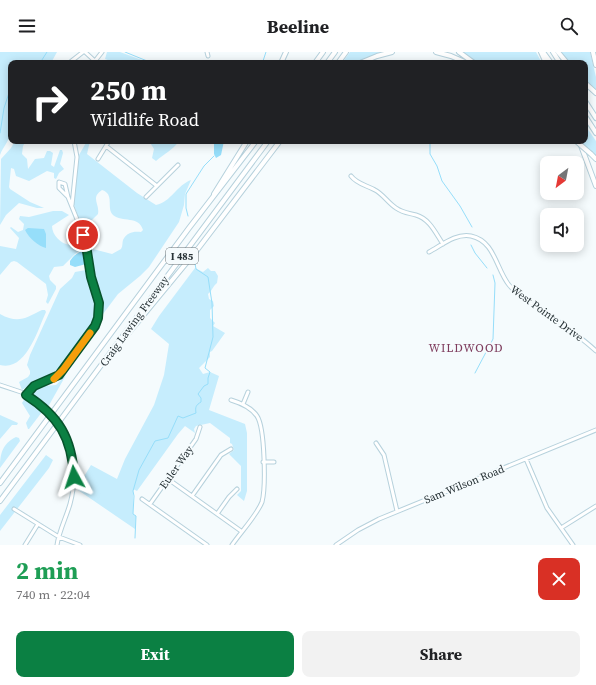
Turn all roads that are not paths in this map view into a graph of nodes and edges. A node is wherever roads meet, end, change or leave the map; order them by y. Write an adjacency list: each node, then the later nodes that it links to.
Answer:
1 (84, 52): 9 (street); 10 (street)
2 (335, 52): 11 (highway)
3 (392, 52): 12 (highway)
4 (436, 52): 13 (highway)
5 (459, 52): 14 (highway)
6 (542, 52): 15 (highway)
7 (558, 52): 16 (highway)
8 (593, 52): 17 (highway)
9 (73, 60)
10 (94, 60)
11 (328, 60)
12 (367, 60)
13 (461, 60)
14 (470, 60)
15 (549, 60)
16 (565, 60)
17 (596, 65)
18 (588, 86): 19 (highway)
19 (596, 93)
20 (588, 106): 21 (highway)
21 (596, 118)
22 (588, 121): 23 (highway)
23 (596, 133)
24 (75, 144): 41 (street)
25 (245, 144): 40 (highway)
26 (254, 144): 40 (highway, Craig Lawing Freeway / I 485)
27 (266, 144): 45 (highway, Craig Lawing Freeway / I 485)
28 (278, 144): 45 (highway)
29 (579, 144): 37 (highway)
30 (581, 144): 33 (highway, bridge)
31 (106, 146): 32 (street); 36 (street)
32 (98, 159)
33 (596, 159)
34 (178, 165): 36 (street)
35 (351, 176): 42 (street)
36 (157, 186): 39 (street)
37 (596, 186)
38 (68, 197): 38 (street); 41 (street)
39 (146, 197)
40 (210, 201): 59 (highway, Craig Lawing Freeway / I 485)
41 (73, 209): 48 (street)
42 (443, 244): 43 (street, West Pointe Drive); 44 (street, West Pointe Drive)
43 (429, 252)
44 (596, 351)
45 (96, 372): 63 (highway, Craig Lawing Freeway / I 485)
46 (0, 385): 48 (street)
47 (248, 392): 50 (street)
48 (26, 395): 72 (street, bridge)
49 (231, 400): 50 (street)
50 (243, 404): 56 (street)
51 (200, 428): 58 (street, Euler Way)
52 (596, 430): 55 (street, Sam Wilson Road)
53 (376, 443): 67 (street)
54 (231, 449): 61 (street)
55 (526, 459): 67 (street, Sam Wilson Road); 70 (street)
56 (263, 462): 57 (street); 71 (street)
57 (274, 462)
58 (168, 479): 61 (street); 64 (street, Euler Way)
59 (0, 483)
60 (237, 489): 68 (street)
61 (192, 496): 68 (street)
62 (142, 499): 64 (street)
63 (0, 501)
64 (150, 504): 76 (street)
65 (596, 506): 70 (street)
66 (14, 509): 69 (street)
67 (397, 511): 78 (street, Sam Wilson Road)
68 (217, 514): 71 (street)
69 (38, 524): 72 (street); 73 (street)
70 (561, 528): 79 (street)
71 (242, 531): 77 (street)
72 (59, 537): 74 (street); 75 (street)
73 (25, 545)
74 (57, 545)
75 (80, 545)
76 (207, 545)
77 (232, 545)
78 (336, 545)
79 (574, 545)

